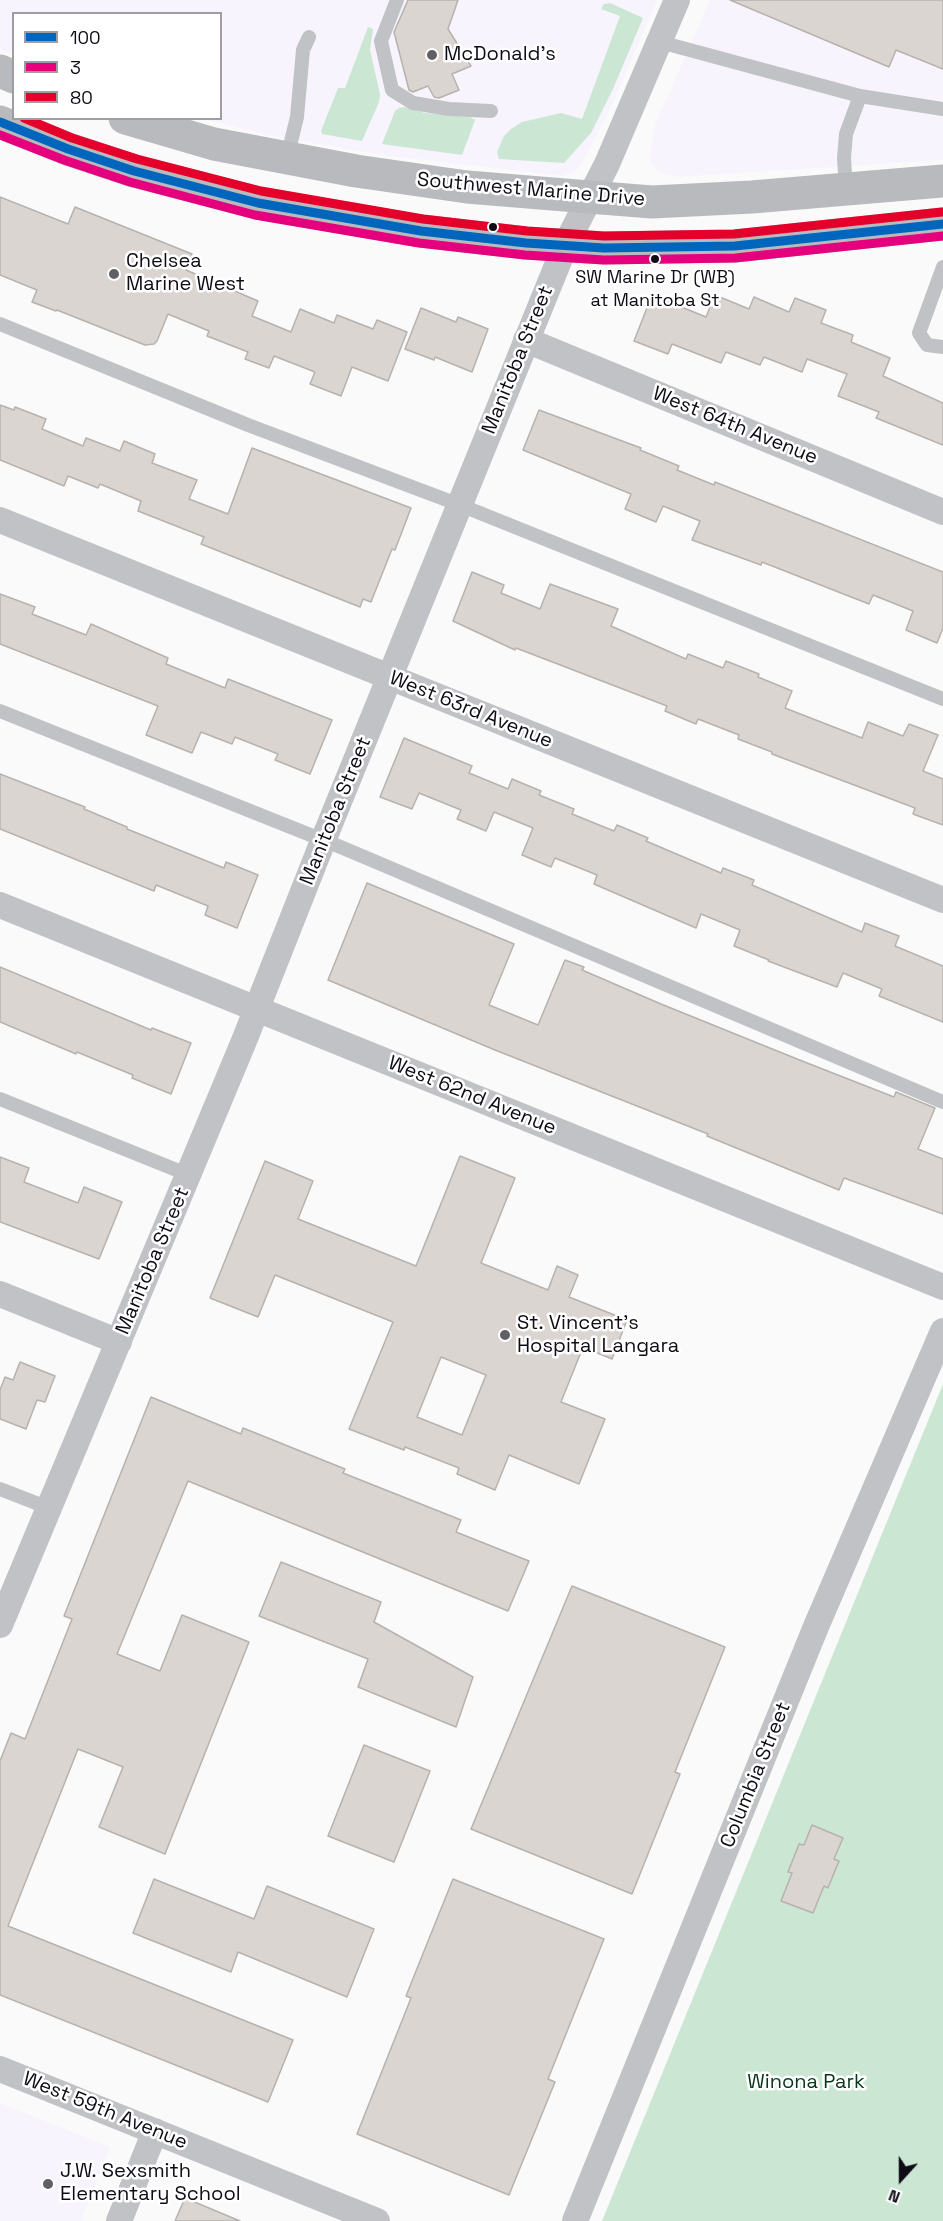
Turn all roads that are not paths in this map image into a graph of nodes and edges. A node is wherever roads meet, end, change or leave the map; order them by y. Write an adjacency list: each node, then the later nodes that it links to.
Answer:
1 (397, 0): 7 (lane)
2 (677, 0): 4 (street, Manitoba Street)
3 (309, 37): 10 (lane)
4 (660, 42): 5 (lane); 13 (street, Manitoba Street)
5 (860, 96): 6 (lane); 12 (lane)
6 (943, 109)
7 (491, 111)
8 (133, 120): 10 (main road, Southwest Marine Drive)
9 (0, 122): 15 (main road)
10 (287, 158): 13 (main road, Southwest Marine Drive)
11 (943, 181): 12 (main road, Southwest Marine Drive)
12 (846, 190): 13 (main road, Southwest Marine Drive)
13 (589, 197): 15 (street, Manitoba Street)
14 (943, 224): 15 (main road)
15 (565, 246): 18 (street, Manitoba Street)
16 (943, 267): 19 (lane)
17 (0, 324): 20 (lane)
18 (526, 340): 20 (street, Manitoba Street); 21 (street, West 64th Avenue)
19 (943, 347)
20 (460, 505): 23 (street, Manitoba Street); 24 (lane)
21 (943, 512)
22 (0, 520): 23 (street, West 63rd Avenue)
23 (390, 677): 26 (street, Manitoba Street); 27 (street, West 63rd Avenue)
24 (943, 699)
25 (0, 711): 26 (lane)
26 (323, 841): 29 (street, Manitoba Street); 31 (lane)
27 (943, 900)
28 (0, 905): 29 (street, West 62nd Avenue)
29 (257, 1009): 32 (street, Manitoba Street); 33 (street, West 62nd Avenue)
30 (0, 1099): 32 (lane)
31 (943, 1102)
32 (189, 1175): 36 (street, Manitoba Street)
33 (943, 1287)
34 (0, 1294): 36 (street)
35 (943, 1331): 44 (street, Columbia Street)
36 (119, 1342): 38 (street, Manitoba Street)
37 (0, 1489): 38 (lane)
38 (49, 1508): 39 (street, Manitoba Street)
39 (0, 1625)
40 (0, 2069): 41 (street, West 59th Avenue)
41 (155, 2131): 42 (street); 43 (street, West 59th Avenue)
42 (120, 2221)
43 (377, 2221)
44 (575, 2221)

